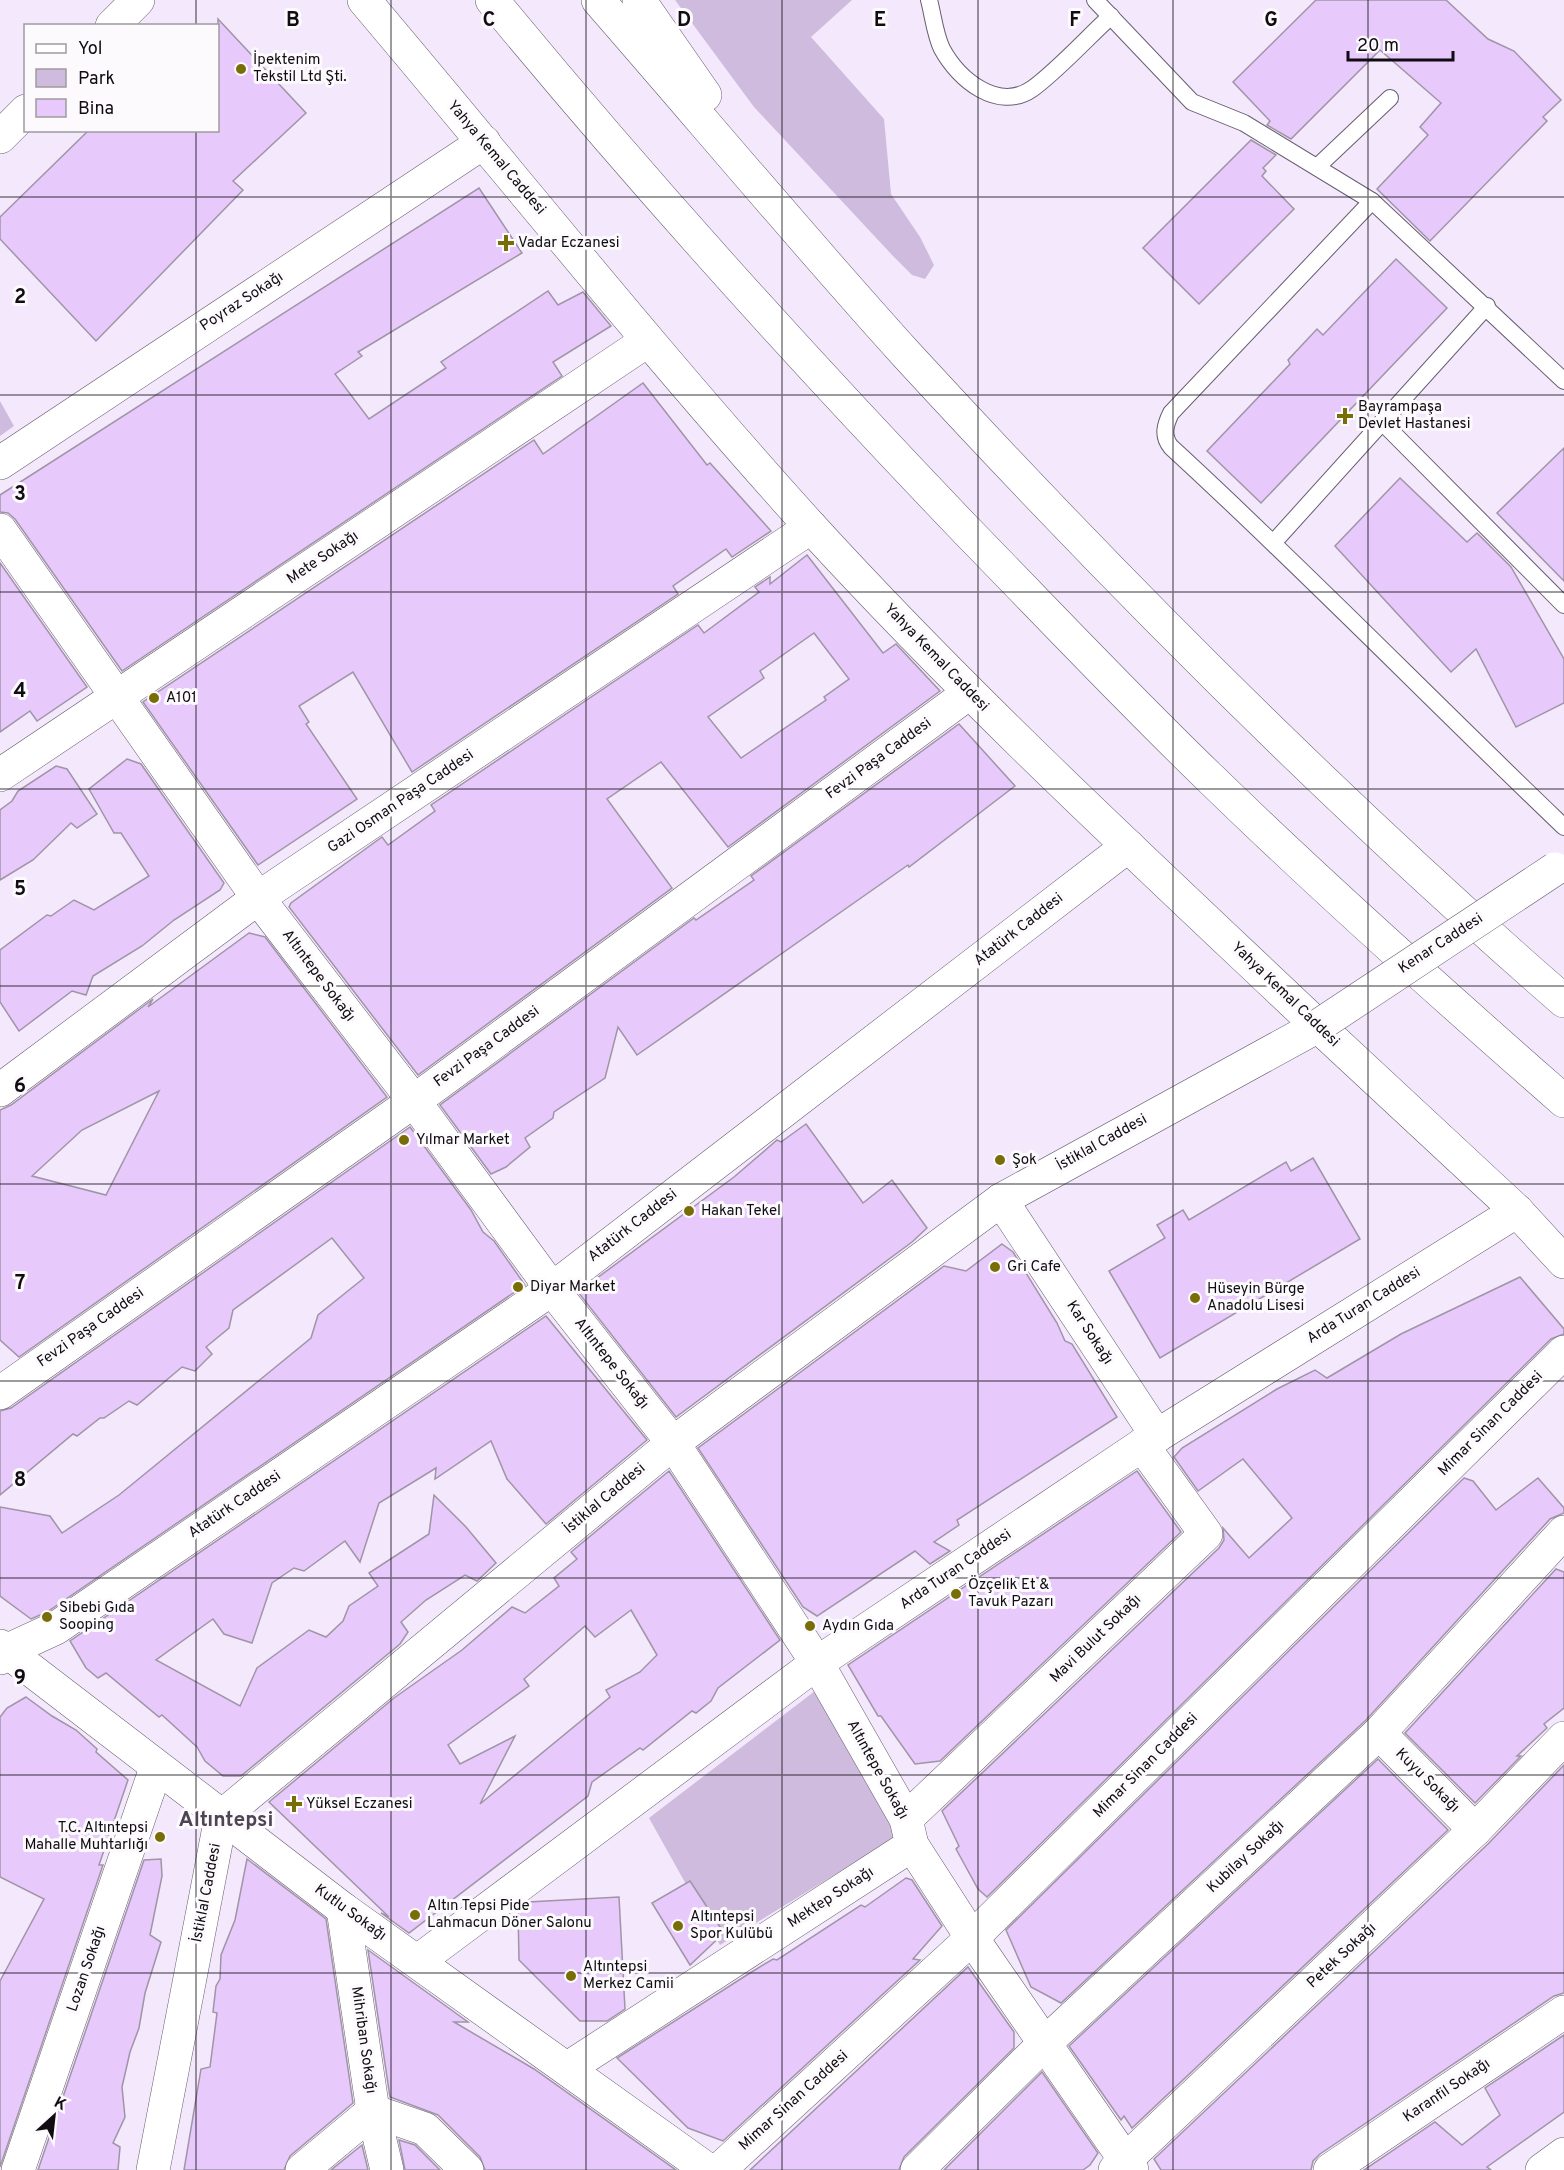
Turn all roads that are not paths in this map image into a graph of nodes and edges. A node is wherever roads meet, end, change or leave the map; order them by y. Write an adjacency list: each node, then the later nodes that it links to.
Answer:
1 (138, 0): 9 (main road)
2 (364, 0): 13 (main road, Yahya Kemal Caddesi)
3 (492, 0): 37 (main road)
4 (598, 0): 16 (main road)
5 (639, 0): 16 (main road)
6 (928, 0): 8 (lane)
7 (1095, 0): 8 (lane)
8 (1111, 16): 14 (lane)
9 (114, 24)
10 (1390, 98): 14 (lane)
11 (24, 113): 12 (main road)
12 (0, 136)
13 (484, 142): 18 (main road, Yahya Kemal Caddesi); 21 (main road, Poyraz Sokağı)
14 (1317, 167): 15 (lane)
15 (1372, 201): 17 (lane); 24 (lane)
16 (809, 243): 33 (main road)
17 (1487, 306): 19 (lane); 20 (lane)
18 (647, 341): 22 (main road, Yahya Kemal Caddesi); 27 (main road, Mete Sokağı)
19 (1564, 381)
20 (1382, 422): 24 (lane); 25 (lane)
21 (0, 464)
22 (812, 527): 26 (main road, Yahya Kemal Caddesi); 32 (main road, Gazi Osman Paşa Caddesi)
23 (0, 530): 27 (main road, Altıntepe Sokağı)
24 (1274, 542): 29 (lane)
25 (1564, 605)
26 (969, 693): 30 (main road, Yahya Kemal Caddesi); 36 (main road, Fevzi Paşa Caddesi)
27 (115, 697): 28 (main road, Mete Sokağı); 32 (main road, Altıntepe Sokağı)
28 (0, 775)
29 (1564, 827)
30 (1128, 846): 34 (main road, Yahya Kemal Caddesi); 41 (main road, Atatürk Caddesi)
31 (1560, 866): 34 (main road, Kenar Caddesi, bridge)
32 (258, 898): 35 (main road, Gazi Osman Paşa Caddesi); 36 (main road, Altıntepe Sokağı)
33 (1564, 1001)
34 (1318, 1026): 38 (main road, İstiklal Caddesi); 39 (main road, Yahya Kemal Caddesi)
35 (0, 1090)
36 (414, 1101): 41 (main road, Altıntepe Sokağı); 43 (main road, Fevzi Paşa Caddesi)
37 (1564, 1101)
38 (1001, 1200): 44 (main road, Kar Sokağı); 45 (main road, İstiklal Caddesi)
39 (1517, 1211): 40 (main road, Yahya Kemal Caddesi); 44 (main road, Arda Turan Caddesi)
40 (1564, 1262)
41 (552, 1289): 45 (main road, Altıntepe Sokağı); 47 (main road, Atatürk Caddesi)
42 (1564, 1352): 56 (main road, Mimar Sinan Caddesi)
43 (0, 1393)
44 (1149, 1440): 48 (main road, Arda Turan Caddesi); 54 (main road, Mavi Bulut Sokağı)
45 (673, 1443): 48 (main road, Altıntepe Sokağı); 52 (main road, İstiklal Caddesi)
46 (1564, 1532): 49 (main road, Kubilay Sokağı)
47 (2, 1652): 51 (main road, Kutlu Sokağı)
48 (817, 1663): 54 (main road, Altıntepe Sokağı); 57 (main road, Arda Turan Caddesi)
49 (1379, 1733): 53 (main road, Kuyu Sokağı); 59 (main road, Kubilay Sokağı)
50 (1564, 1738): 53 (main road, Petek Sokağı)
51 (156, 1767): 52 (main road, Kutlu Sokağı); 64 (main road, Lozan Sokağı)
52 (221, 1817): 55 (main road, Kutlu Sokağı); 65 (main road, İstiklal Caddesi)
53 (1475, 1830): 63 (main road, Petek Sokağı)
54 (909, 1832): 56 (main road, Altıntepe Sokağı); 60 (main road, Mektep Sokağı)
55 (343, 1909): 57 (main road, Kutlu Sokağı); 61 (main road, Mihriban Sokağı)
56 (972, 1938): 59 (main road, Altıntepe Sokağı); 70 (main road, Mimar Sinan Caddesi)
57 (418, 1961): 60 (main road, Kutlu Sokağı)
58 (1564, 2012): 72 (main road, Karanfil Sokağı)
59 (1044, 2044): 63 (main road, Altıntepe Sokağı); 71 (main road, Kubilay Sokağı)
60 (568, 2068): 69 (main road, Kutlu Sokağı)
61 (373, 2111): 66 (main road); 67 (main road, Mihriban Sokağı); 68 (main road)
62 (1564, 2154): 73 (main road)
63 (1124, 2167)
64 (18, 2170)
65 (153, 2170)
66 (302, 2170)
67 (387, 2170)
68 (467, 2170)
69 (708, 2170)
70 (719, 2170)
71 (917, 2170)
72 (1330, 2170)
73 (1542, 2170)

